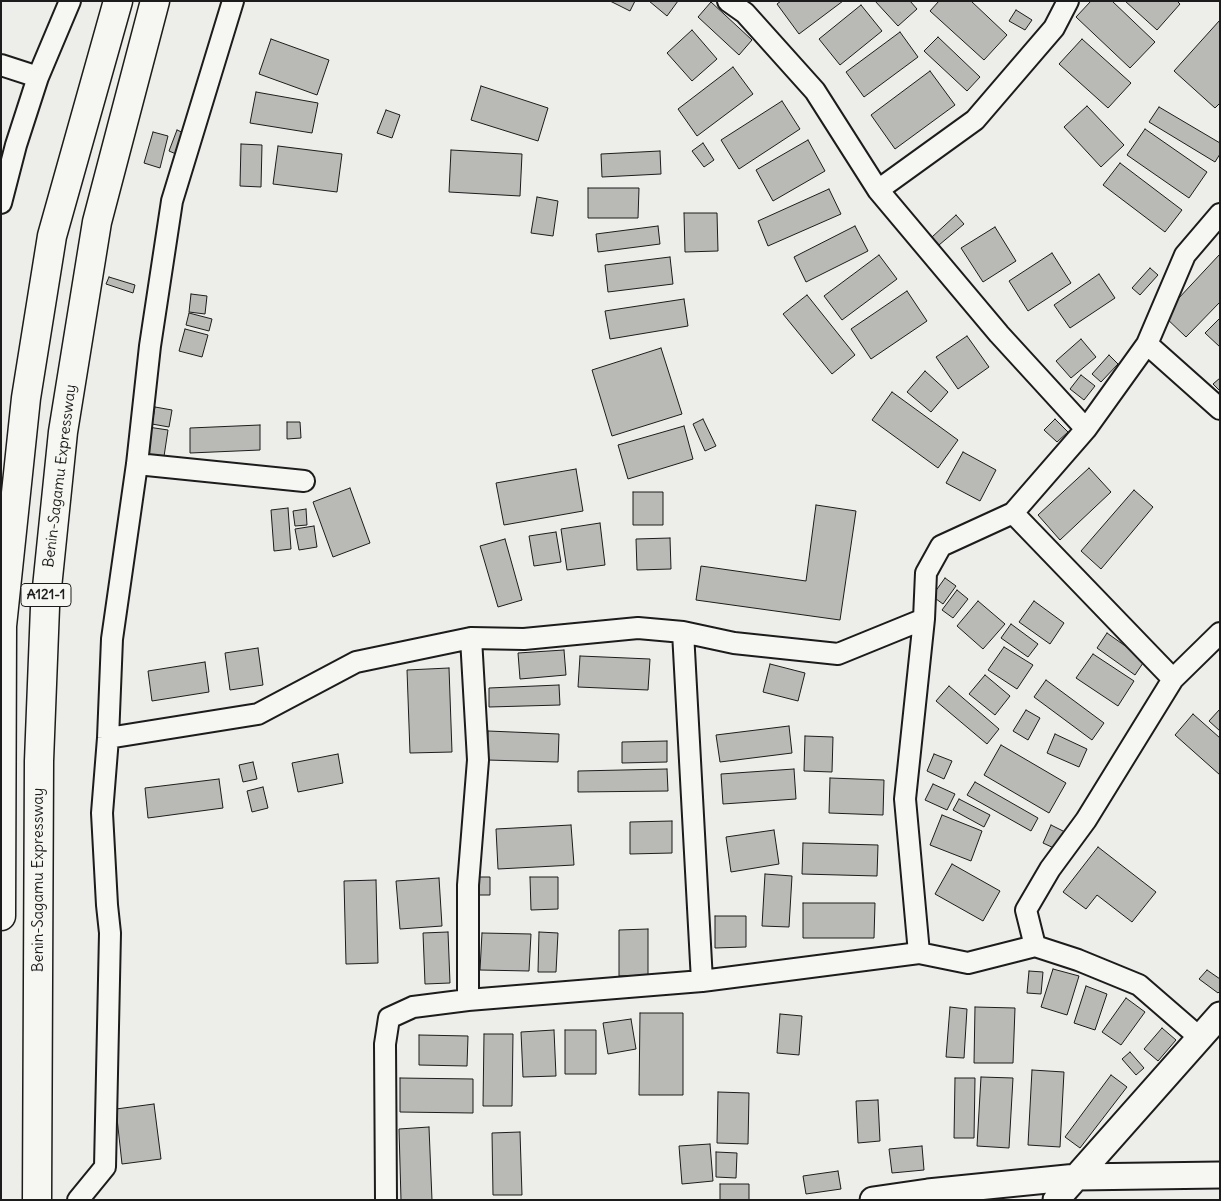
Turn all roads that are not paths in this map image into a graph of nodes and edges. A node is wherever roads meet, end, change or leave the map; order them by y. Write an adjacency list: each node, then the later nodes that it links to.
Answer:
1 (70, 1): 8 (street)
2 (118, 1): 24 (highway, A121-1)
3 (155, 1): 33 (highway, Benin-Sagamu Expressway / A121-1)
4 (233, 1): 15 (street)
5 (728, 1): 9 (street)
6 (1068, 1): 9 (street)
7 (1, 65): 8 (street)
8 (38, 77): 10 (street)
9 (878, 190): 14 (street)
10 (1, 203)
11 (1220, 214): 12 (street)
12 (1147, 344): 13 (street); 14 (street)
13 (1220, 410)
14 (1086, 429): 17 (street)
15 (137, 464): 16 (street); 23 (street)
16 (304, 481)
17 (1013, 513): 18 (street); 22 (street)
18 (924, 619): 19 (street); 26 (street)
19 (683, 632): 21 (street); 27 (street)
20 (1220, 632): 22 (street)
21 (471, 638): 23 (street); 28 (street)
22 (1173, 679): 25 (street)
23 (108, 738): 34 (street)
24 (1, 916)
25 (1035, 946): 26 (street); 30 (street)
26 (919, 953): 27 (street)
27 (702, 981): 28 (street)
28 (468, 1000): 35 (street)
29 (1220, 1015): 30 (street)
30 (1199, 1037): 32 (street)
31 (1220, 1175): 32 (street)
32 (1077, 1177): 36 (street); 37 (street)
33 (38, 1200)
34 (78, 1200)
35 (386, 1200)
36 (873, 1200)
37 (1056, 1200)

